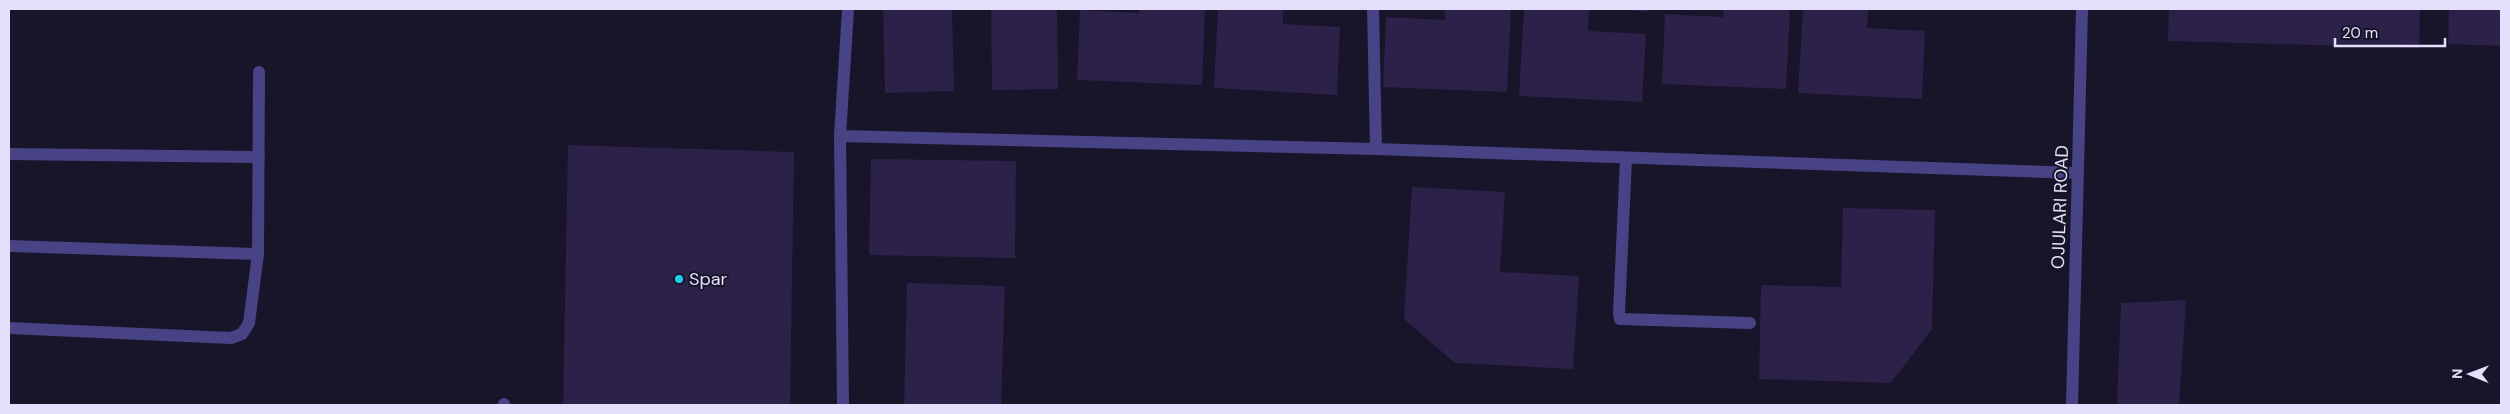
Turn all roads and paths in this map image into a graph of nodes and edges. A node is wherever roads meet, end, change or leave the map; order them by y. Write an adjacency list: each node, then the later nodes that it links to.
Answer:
1 (848, 9): 5 (street)
2 (1373, 9): 6 (street)
3 (2082, 9): 10 (street, OJULARI ROAD)
4 (260, 72): 8 (street)
5 (840, 136): 6 (street); 15 (street)
6 (1376, 149): 9 (street)
7 (9, 154): 8 (street)
8 (259, 157): 12 (street)
9 (1626, 159): 10 (street); 13 (street)
10 (2078, 173): 16 (street, OJULARI ROAD)
11 (9, 246): 12 (street)
12 (258, 254): 14 (street)
13 (1750, 323)
14 (9, 328)
15 (843, 405)
16 (2072, 405)

